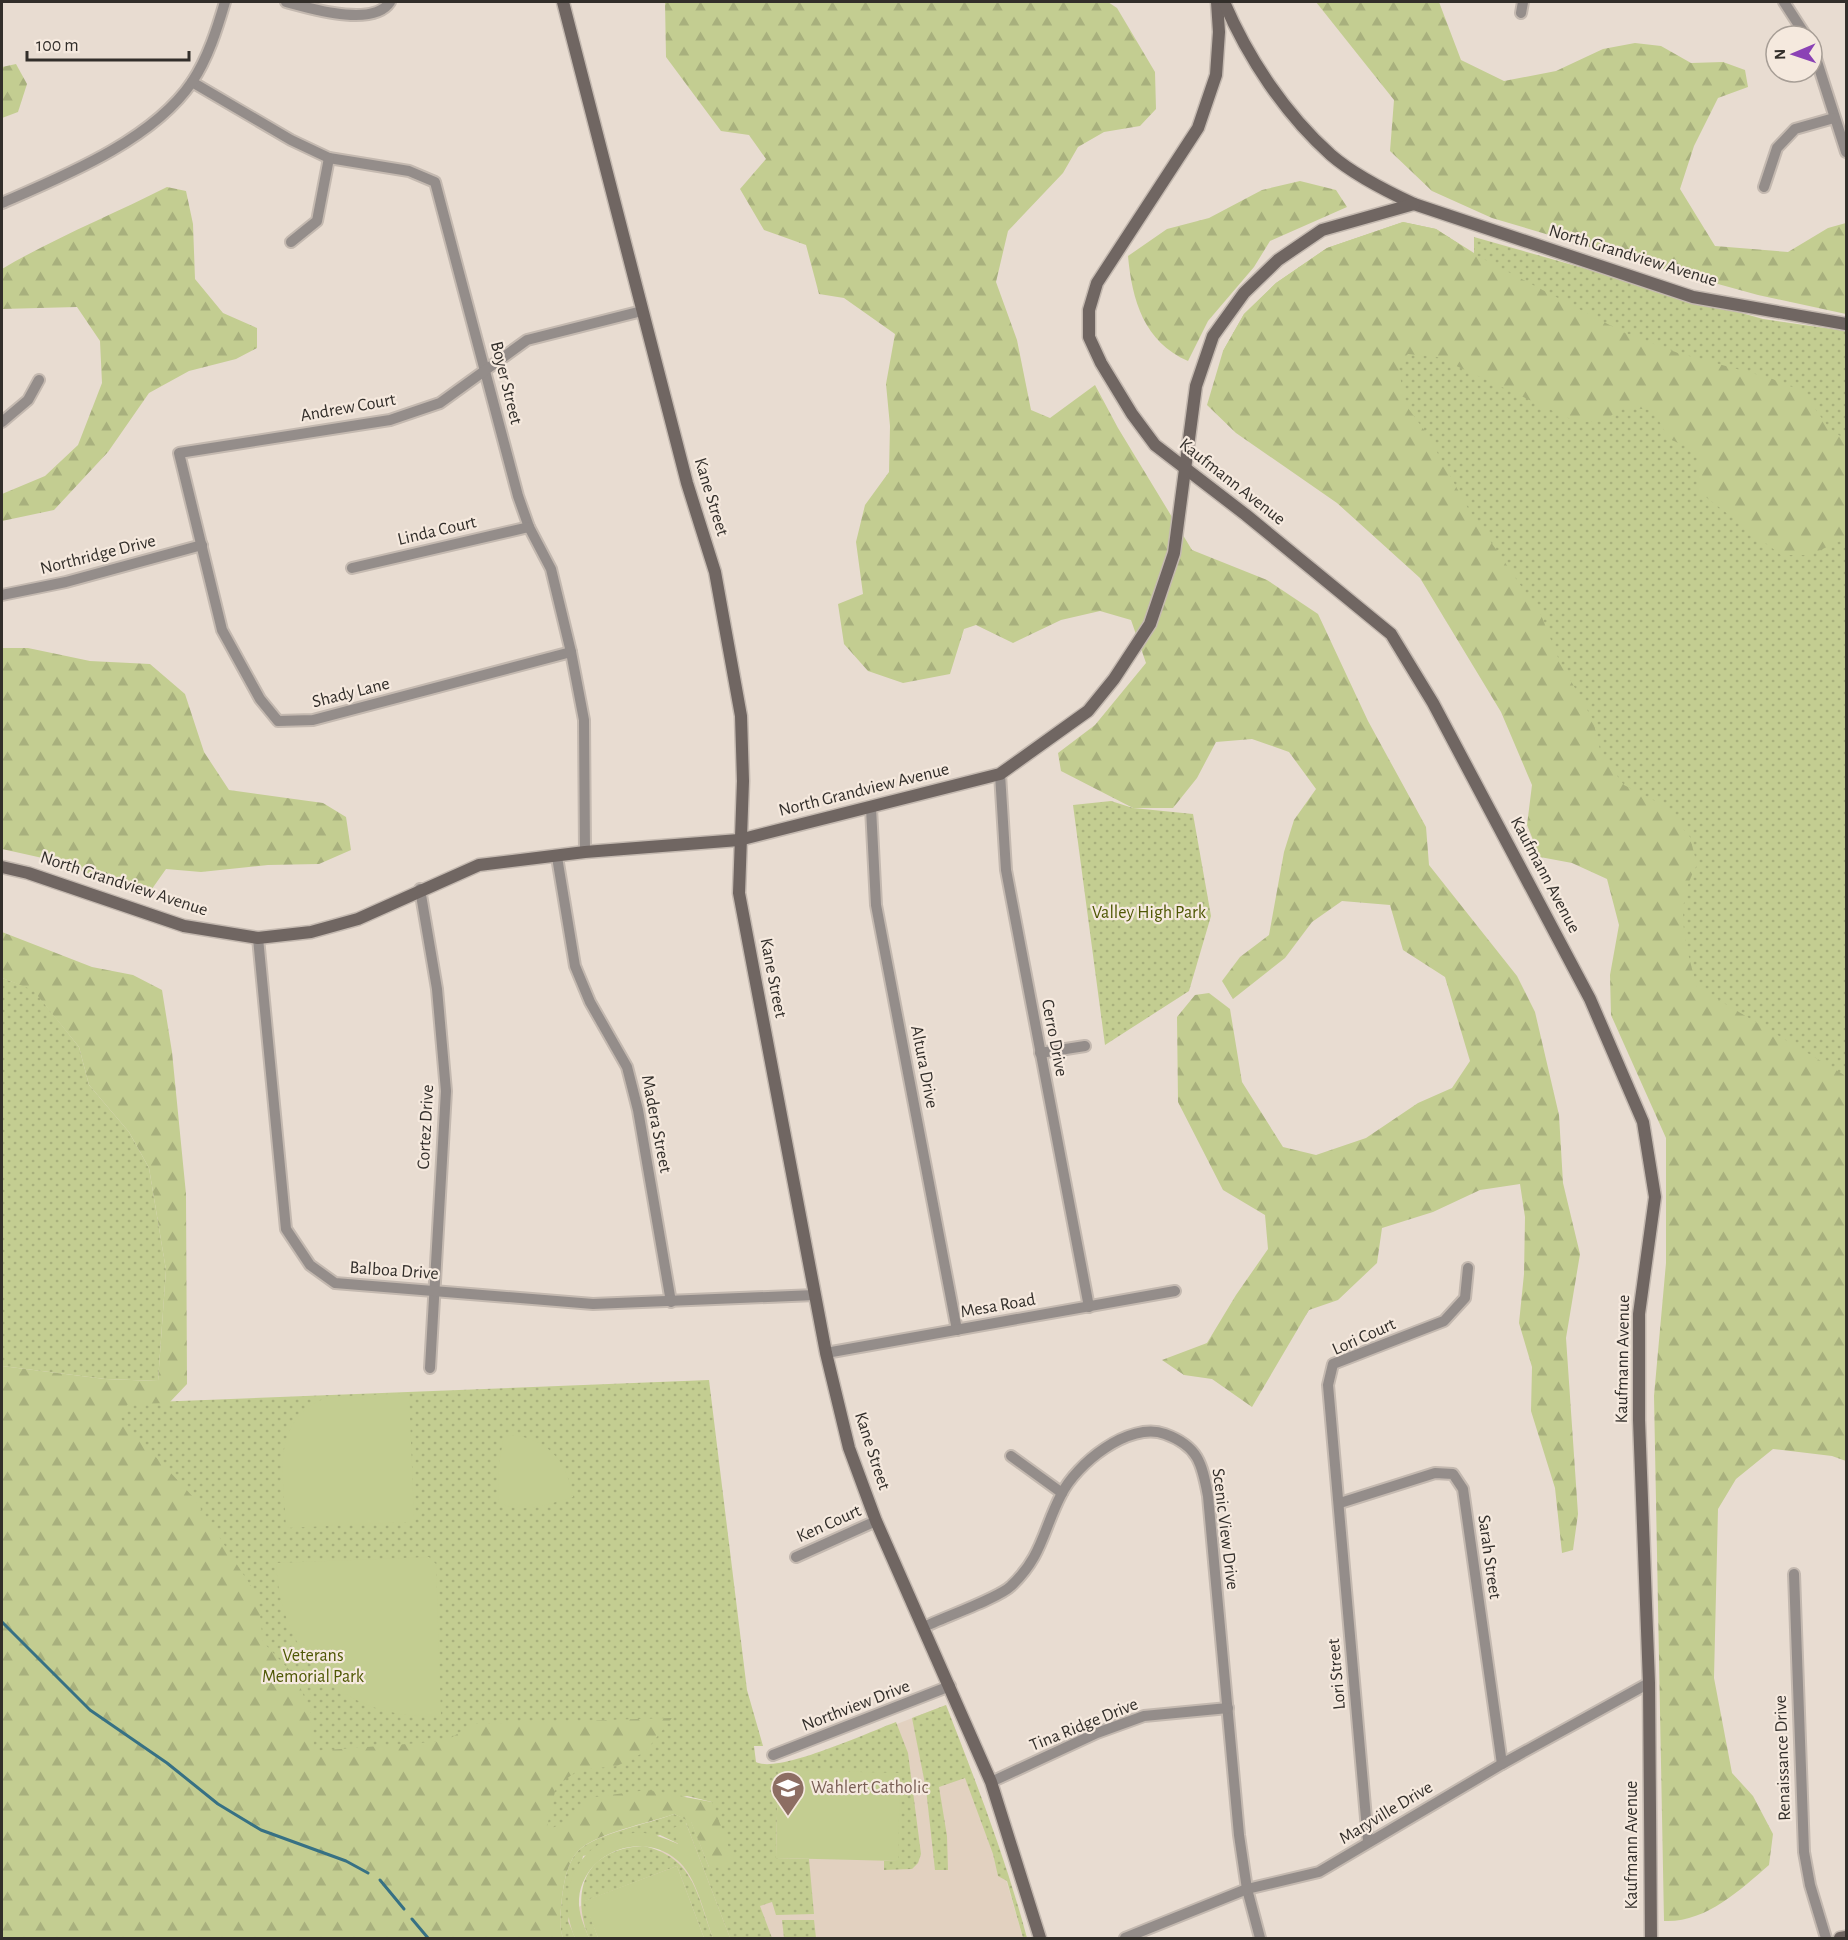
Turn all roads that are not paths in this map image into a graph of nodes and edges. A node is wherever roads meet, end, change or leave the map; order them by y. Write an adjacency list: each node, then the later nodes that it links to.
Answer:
1 (225, 2): 9 (street)
2 (286, 2): 3 (street)
3 (390, 2)
4 (563, 2): 18 (street, Kane Street)
5 (1217, 2): 24 (street, Kaufmann Avenue)
6 (1224, 2): 16 (street, North Grandview Avenue)
7 (1784, 2): 8 (street)
8 (1798, 24)
9 (192, 82): 13 (street, Boyer Street); 15 (street)
10 (1824, 84): 11 (street)
11 (1834, 118): 12 (street); 14 (street)
12 (1846, 152)
13 (329, 158): 17 (street); 20 (street, Boyer Street)
14 (1764, 187)
15 (2, 203)
16 (1414, 204): 19 (street, North Grandview Avenue); 24 (street, North Grandview Avenue)
17 (291, 243)
18 (642, 311): 20 (street, Andrew Court); 32 (street, Kane Street)
19 (1846, 324)
20 (486, 369): 23 (street, Andrew Court); 25 (street, Boyer Street)
21 (39, 380): 22 (street)
22 (2, 422)
23 (179, 453): 26 (street, Shady Lane)
24 (1185, 466): 30 (street, North Grandview Avenue); 56 (street, Kaufmann Avenue)
25 (529, 527): 27 (street, Linda Court); 29 (street, Boyer Street)
26 (202, 545): 28 (street, Northridge Drive); 29 (street, Shady Lane)
27 (352, 568)
28 (2, 595)
29 (572, 652): 33 (street, Boyer Street)
30 (1000, 774): 31 (street, North Grandview Avenue); 39 (street, Cerro Drive)
31 (872, 808): 32 (street, North Grandview Avenue); 46 (street, Altura Drive)
32 (739, 840): 33 (street, North Grandview Avenue); 43 (street, Kane Street)
33 (585, 852): 34 (street, North Grandview Avenue)
34 (557, 857): 36 (street, North Grandview Avenue); 44 (street, Madera Street)
35 (2, 867): 37 (street, North Grandview Avenue)
36 (420, 889): 37 (street, North Grandview Avenue); 41 (street, Cortez Drive)
37 (258, 938): 41 (street, Balboa Drive)
38 (1085, 1046): 39 (street)
39 (1040, 1053): 45 (street, Cerro Drive)
40 (1468, 1268): 51 (street, Lori Court)
41 (433, 1290): 44 (street, Balboa Drive); 48 (street, Cortez Drive)
42 (1175, 1290): 45 (street, Mesa Road)
43 (815, 1295): 44 (street, Balboa Drive); 47 (street, Kane Street)
44 (671, 1302)
45 (1089, 1306): 46 (street, Mesa Road)
46 (957, 1330): 47 (street, Mesa Road)
47 (826, 1353): 52 (street, Kane Street)
48 (430, 1368)
49 (1011, 1456): 50 (street)
50 (1062, 1492): 55 (street, Scenic View Drive); 58 (street, Scenic View Drive)
51 (1340, 1503): 60 (street, Sarah Street); 62 (street, Lori Street)
52 (876, 1521): 53 (street, Ken Court); 55 (street, Kane Street)
53 (796, 1557)
54 (1794, 1574): 69 (street, Renaissance Drive)
55 (924, 1627): 57 (street, Kane Street)
56 (1649, 1683): 60 (street, Maryville Drive); 68 (street, Kaufmann Avenue)
57 (950, 1686): 59 (street, Northview Drive); 61 (street, Kane Street)
58 (1228, 1708): 61 (street, Tina Ridge Drive); 63 (street, Scenic View Drive)
59 (773, 1755)
60 (1502, 1764): 62 (street, Maryville Drive)
61 (991, 1782): 65 (street, Kane Street)
62 (1368, 1841): 63 (street, Maryville Drive)
63 (1247, 1889): 66 (street, Maryville Drive); 67 (street, Scenic View Drive)
64 (1846, 1937): 70 (street)
65 (1040, 1938)
66 (1125, 1938)
67 (1260, 1938)
68 (1651, 1938)
69 (1826, 1938)
70 (1840, 1938)

